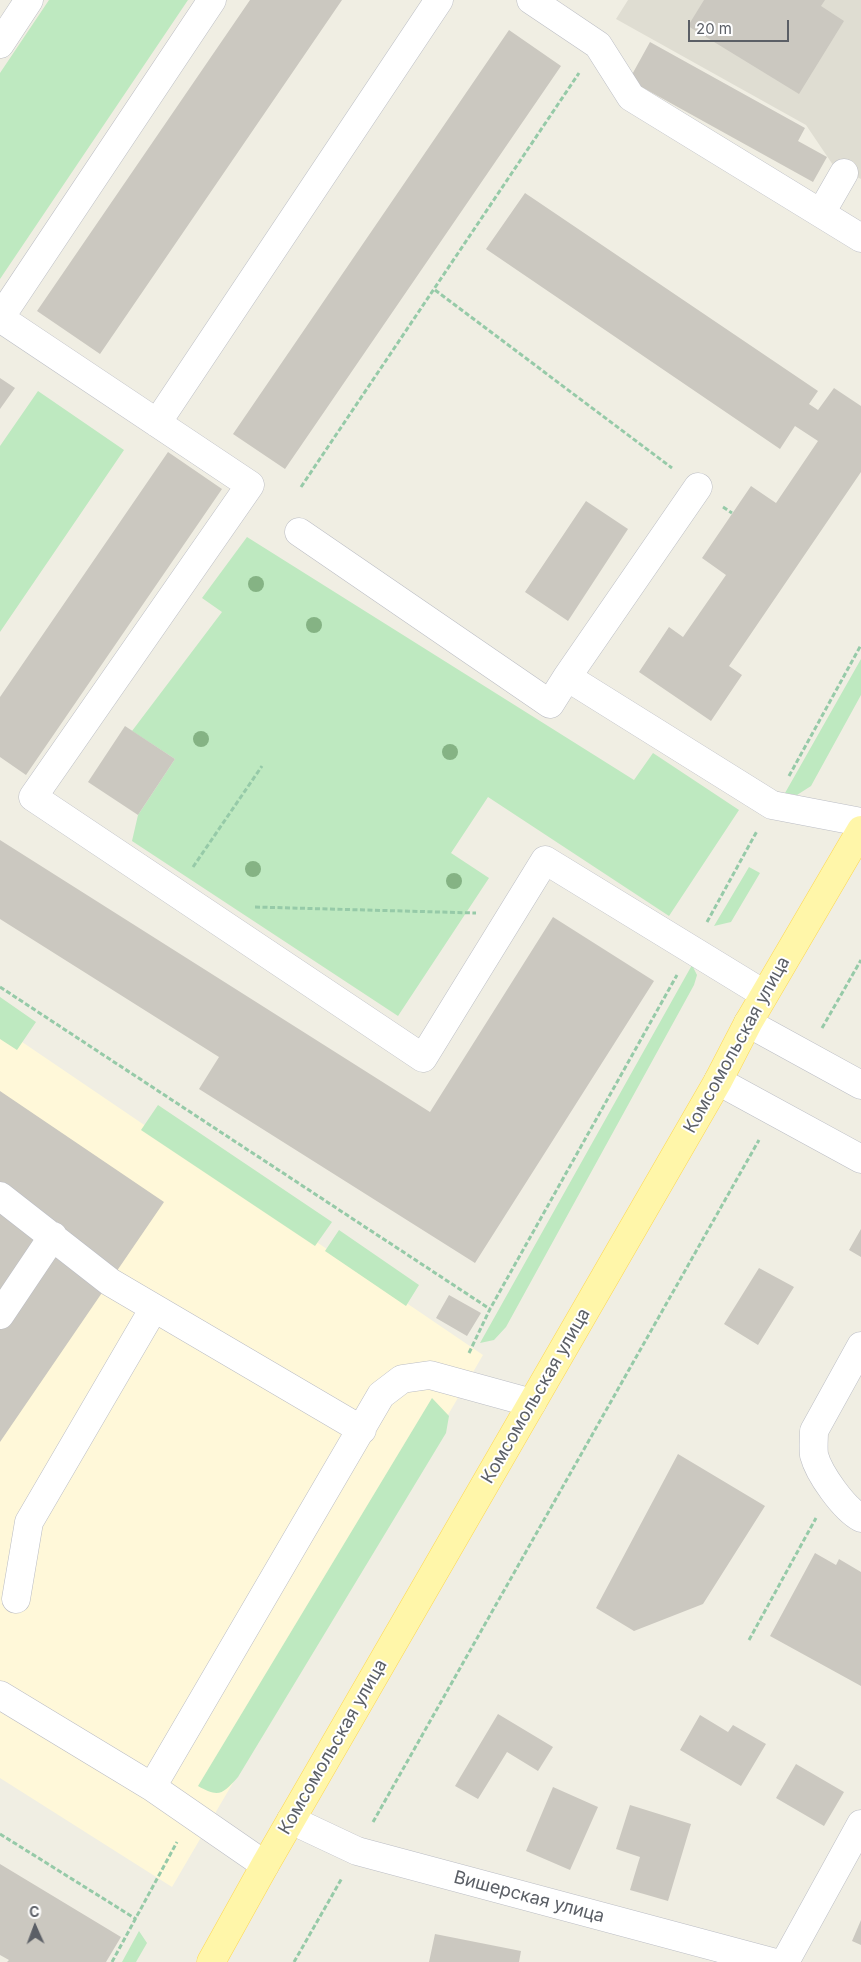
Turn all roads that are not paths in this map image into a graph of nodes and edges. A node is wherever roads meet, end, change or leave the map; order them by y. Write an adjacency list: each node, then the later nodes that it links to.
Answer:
1 (29, 0): 5 (street)
2 (212, 0): 9 (street)
3 (439, 0): 10 (street)
4 (531, 0): 7 (street)
5 (0, 44)
6 (844, 174): 7 (street)
7 (821, 213): 8 (street)
8 (861, 238)
9 (0, 318): 10 (street)
10 (157, 423): 16 (street)
11 (698, 488): 13 (street)
12 (299, 532): 13 (street)
13 (567, 677): 14 (street)
14 (861, 822)
15 (861, 830): 16 (main road, Комсомольская улица)
16 (764, 994): 17 (main road, Комсомольская улица)
17 (748, 1023): 18 (main road, Комсомольская улица); 19 (street)
18 (718, 1081): 20 (street); 26 (main road, Комсомольская улица)
19 (861, 1085)
20 (861, 1159)
21 (0, 1196): 22 (street)
22 (53, 1236): 23 (street); 24 (street)
23 (154, 1308): 27 (street); 29 (street)
24 (0, 1315)
25 (861, 1346): 28 (street)
26 (532, 1403): 27 (street); 32 (main road, Комсомольская улица)
27 (362, 1430): 31 (street)
28 (861, 1518)
29 (16, 1599)
30 (0, 1695): 31 (street)
31 (152, 1787): 34 (street)
32 (291, 1820): 34 (main road, Комсомольская улица); 35 (street, Вишерская улица)
33 (861, 1824): 38 (street)
34 (265, 1864): 36 (main road, Комсомольская улица)
35 (730, 1957): 37 (street, Вишерская улица)
36 (211, 1962)
37 (772, 1962)
38 (785, 1962)

